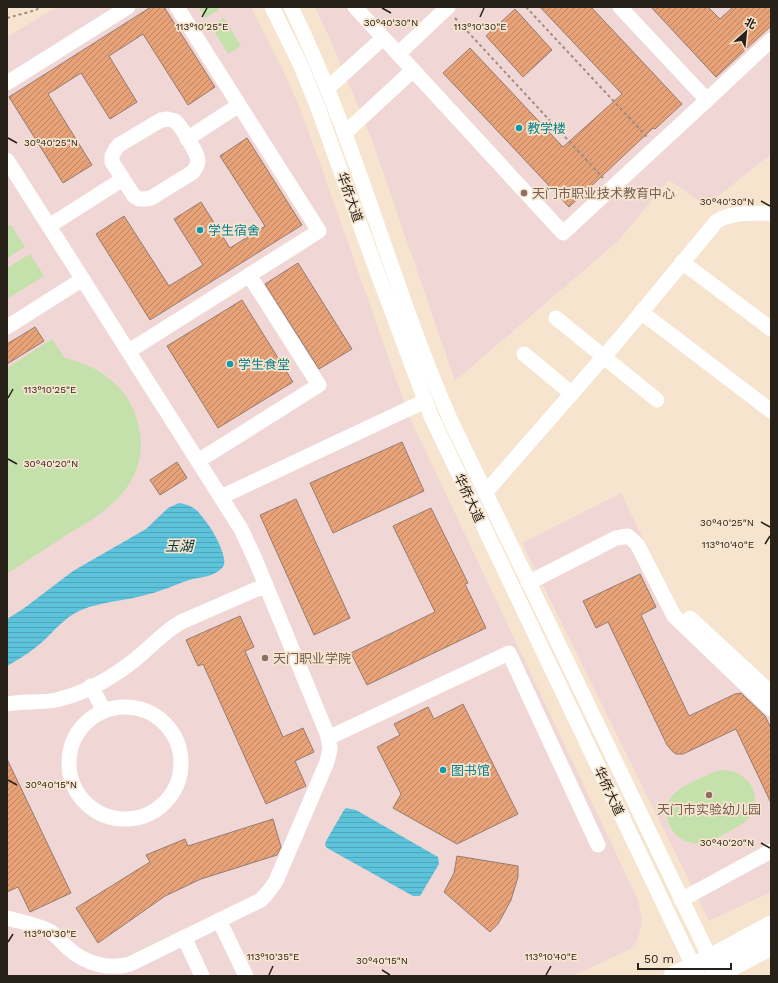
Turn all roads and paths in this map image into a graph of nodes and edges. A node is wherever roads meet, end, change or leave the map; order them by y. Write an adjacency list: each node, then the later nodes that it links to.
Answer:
1 (40, 7): 10 (path)
2 (128, 7): 15 (street)
3 (177, 7): 18 (street)
4 (272, 7): 39 (street, 华侨大道)
5 (291, 7): 16 (street, 华侨大道)
6 (355, 7): 11 (street)
7 (526, 7): 21 (path)
8 (620, 7): 17 (street)
9 (447, 8): 13 (street); 24 (path)
10 (7, 18)
11 (383, 38): 13 (street); 16 (street)
12 (771, 40): 17 (street)
13 (398, 54): 14 (street)
14 (413, 70): 19 (street); 24 (street)
15 (7, 83)
16 (328, 88): 19 (street, 华侨大道)
17 (706, 100): 21 (street)
18 (239, 105): 20 (street); 28 (street)
19 (345, 133): 42 (street, 华侨大道)
20 (187, 139): 23 (street); 23 (street)
21 (656, 147): 24 (street)
22 (7, 160): 26 (street)
23 (123, 179): 26 (street)
24 (612, 188)
25 (771, 213): 27 (street)
26 (49, 226): 29 (street)
27 (682, 262): 30 (street); 33 (street)
28 (249, 275): 34 (street); 41 (street)
29 (83, 279): 32 (street); 34 (street)
30 (641, 312): 36 (street); 40 (street)
31 (556, 318): 36 (street)
32 (7, 327)
33 (771, 329)
34 (129, 351): 41 (street)
35 (524, 354): 37 (street)
36 (603, 356): 37 (street); 38 (street)
37 (571, 393): 42 (street)
38 (657, 400)
39 (425, 401): 43 (street); 61 (street, 华侨大道)
40 (771, 411)
41 (198, 461): 43 (street)
42 (485, 493): 44 (street, 华侨大道)
43 (221, 497): 45 (street)
44 (528, 583): 50 (street); 55 (street, 华侨大道)
45 (266, 585): 47 (street); 52 (street)
46 (690, 618): 48 (street)
47 (91, 686): 49 (street); 51 (street)
48 (771, 693)
49 (7, 704)
50 (771, 709)
51 (104, 711): 51 (street)
52 (328, 738): 53 (street); 57 (street)
53 (598, 845)
54 (771, 851): 55 (street)
55 (681, 900): 62 (street, 华侨大道)
56 (7, 918): 59 (street)
57 (219, 920): 59 (street); 64 (street)
58 (771, 926): 62 (main road)
59 (184, 937): 63 (street)
60 (771, 946): 62 (main road)
61 (695, 971): 62 (main road); 65 (main road)
62 (716, 971)
63 (202, 976)
64 (246, 976)
65 (673, 976)

